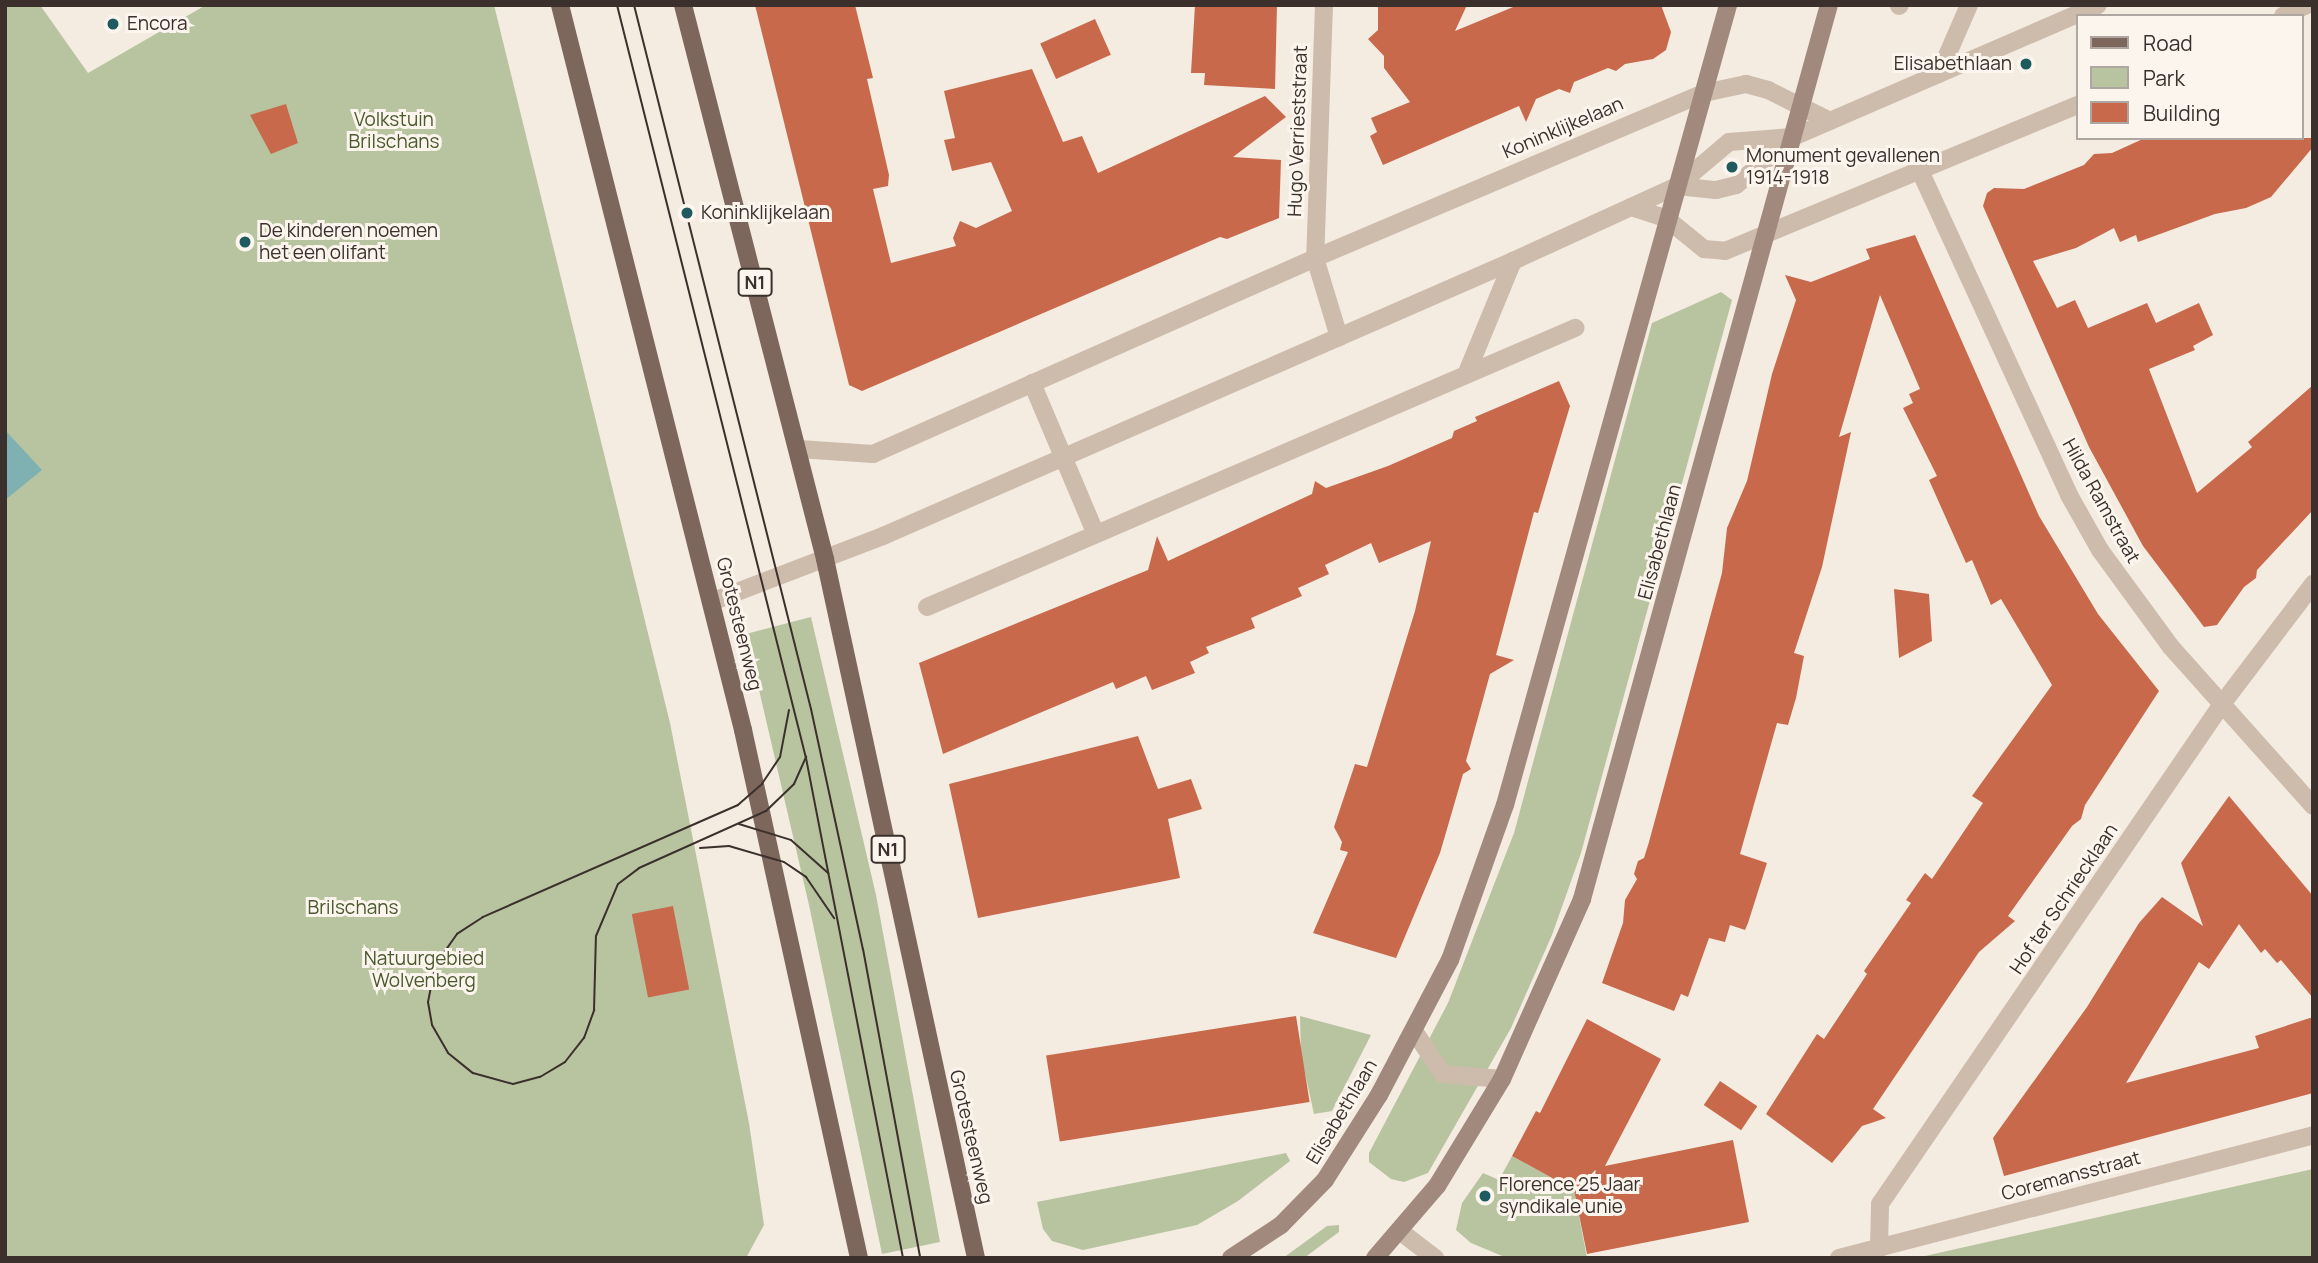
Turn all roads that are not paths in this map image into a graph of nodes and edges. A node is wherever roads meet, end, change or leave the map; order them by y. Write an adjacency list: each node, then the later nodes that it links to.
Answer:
1 (560, 5): 34 (main road, Grotesteenweg)
2 (683, 5): 29 (main road, Grotesteenweg / N1)
3 (1324, 5): 23 (street, Hugo Verrieststraat)
4 (1728, 5): 13 (main road, Elisabethlaan)
5 (1829, 5): 15 (main road, Elisabethlaan)
6 (1969, 5): 12 (street)
7 (2098, 5): 10 (street)
8 (2307, 5): 11 (street)
9 (2076, 14): 12 (street)
10 (2077, 14)
11 (2287, 14)
12 (1938, 74): 16 (street)
13 (1704, 93): 15 (street, Koninklijkelaan); 19 (main road, Elisabethlaan); 23 (street, Koninklijkelaan)
14 (2076, 106): 18 (street)
15 (1801, 107): 16 (street, Koninklijkelaan); 17 (main road, Elisabethlaan)
16 (1830, 121): 17 (street)
17 (1793, 137): 19 (street); 19 (street); 22 (main road, Elisabethlaan)
18 (1921, 173): 22 (street); 36 (street, Hilda Ramstraat)
19 (1676, 186): 20 (street); 21 (main road, Elisabethlaan)
20 (1631, 207): 21 (street); 24 (street)
21 (1667, 219): 22 (street); 38 (main road, Elisabethlaan)
22 (1765, 237): 39 (main road, Elisabethlaan)
23 (1315, 258): 26 (street); 28 (street, Koninklijkelaan)
24 (1513, 261): 26 (street); 27 (street)
25 (1575, 328): 27 (street)
26 (1339, 337): 30 (street)
27 (1468, 370): 31 (street)
28 (1032, 383): 29 (street, Koninklijkelaan); 30 (street)
29 (799, 449): 32 (main road, Grotesteenweg / N1)
30 (1062, 456): 31 (street); 32 (street)
31 (1095, 532): 35 (street)
32 (825, 559): 34 (street); 44 (main road, Grotesteenweg / N1)
33 (2313, 584): 36 (street, Hof ter Schriecklaan)
34 (710, 602): 43 (main road, Grotesteenweg)
35 (926, 607)
36 (2222, 704): 37 (street, Hilda Ramstraat); 42 (street, Hof ter Schriecklaan)
37 (2313, 806)
38 (1414, 1031): 39 (street); 45 (main road, Elisabethlaan)
39 (1502, 1079): 41 (main road, Elisabethlaan)
40 (2313, 1135): 42 (street, Coremansstraat)
41 (1401, 1232): 46 (main road, Elisabethlaan); 47 (street)
42 (1880, 1249): 48 (street, Coremansstraat)
43 (859, 1258)
44 (976, 1258)
45 (1231, 1258)
46 (1375, 1258)
47 (1435, 1258)
48 (1839, 1258)

